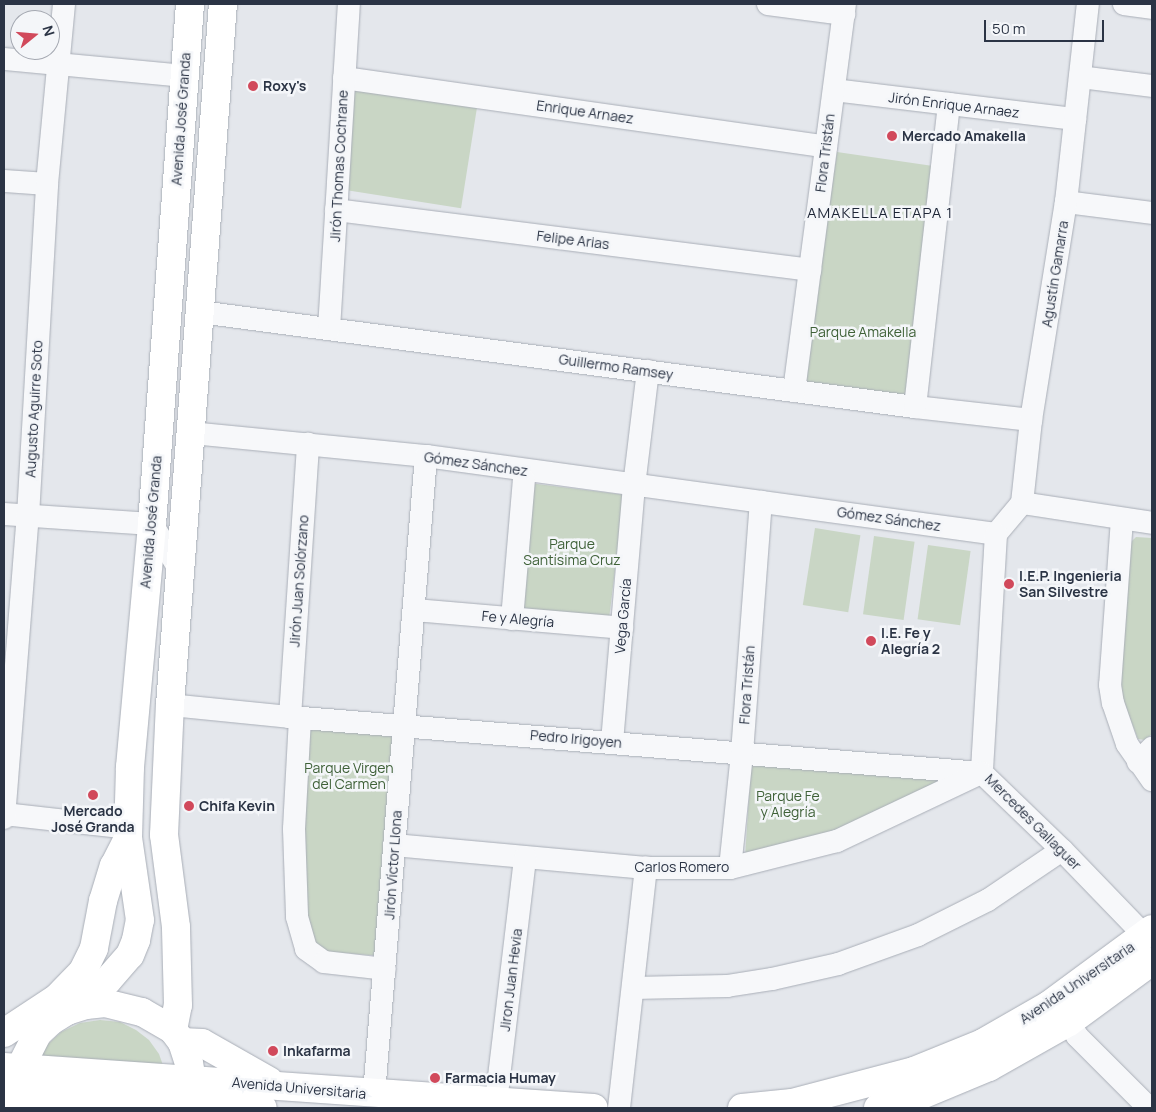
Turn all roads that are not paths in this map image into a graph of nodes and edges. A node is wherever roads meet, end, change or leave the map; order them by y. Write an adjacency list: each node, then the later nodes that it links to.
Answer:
1 (64, 4): 11 (street, Augusto Aguirre Soto)
2 (190, 4): 12 (main road, Avenida José Granda)
3 (223, 4): 26 (main road)
4 (349, 4): 14 (street, Jirón Thomas Cochrane)
5 (768, 4): 9 (street)
6 (1088, 4): 13 (street, Agustín Gamarra)
7 (1124, 4): 8 (street)
8 (1152, 8)
9 (844, 9): 16 (street, Flora Tristán)
10 (4, 59): 11 (street)
11 (59, 65): 12 (street); 21 (street, Augusto Aguirre Soto)
12 (184, 76): 43 (main road, Avenida José Granda)
13 (1080, 77): 15 (street); 18 (street, Agustín Gamarra)
14 (344, 78): 19 (street, Enrique Arnaez); 23 (street, Jirón Thomas Cochrane)
15 (1152, 86)
16 (834, 90): 17 (street, Jirón Enrique Arnaez); 19 (street, Flora Tristán)
17 (949, 104): 18 (street, Jirón Enrique Arnaez); 30 (street)
18 (1075, 119): 22 (street, Agustín Gamarra)
19 (826, 147): 25 (street, Flora Tristán)
20 (4, 181): 21 (street)
21 (47, 184): 40 (street, Augusto Aguirre Soto)
22 (1066, 202): 24 (street); 31 (street, Agustín Gamarra)
23 (336, 210): 25 (street, Felipe Arias); 27 (street, Jirón Thomas Cochrane)
24 (1152, 213)
25 (810, 270): 29 (street, Flora Tristán)
26 (200, 312): 27 (street, Guillermo Ramsey); 32 (main road)
27 (329, 329): 28 (street, Guillermo Ramsey)
28 (648, 371): 29 (street, Guillermo Ramsey); 36 (street, Vega García)
29 (794, 391): 30 (street, Guillermo Ramsey)
30 (915, 407): 31 (street, Guillermo Ramsey)
31 (1031, 420): 38 (street, Agustín Gamarra)
32 (191, 433): 33 (street, Gómez Sánchez); 45 (main road)
33 (308, 444): 34 (street, Gómez Sánchez); 50 (street, Jirón Juan Solórzano)
34 (426, 456): 36 (street, Gómez Sánchez); 46 (street, Jirón Víctor Llona)
35 (524, 480): 47 (street)
36 (634, 486): 37 (street, Gómez Sánchez); 48 (street, Vega García)
37 (771, 503): 44 (street, Gómez Sánchez); 53 (street, Flora Tristán)
38 (1022, 503): 41 (street); 44 (street)
39 (4, 514): 40 (street)
40 (28, 516): 43 (street); 57 (street, Augusto Aguirre Soto)
41 (1122, 519): 42 (street); 54 (street)
42 (1152, 523)
43 (152, 524): 45 (street); 58 (main road, Avenida José Granda)
44 (996, 534): 55 (street, Mercedes Gallaguer)
45 (181, 572): 49 (main road)
46 (414, 610): 47 (street, Fe y Alegría); 51 (street, Jirón Víctor Llona)
47 (512, 618): 48 (street, Fe y Alegría)
48 (622, 628): 52 (street, Vega García)
49 (170, 705): 50 (street, Pedro Irigoyen); 70 (main road)
50 (295, 717): 51 (street, Pedro Irigoyen); 65 (street, Jirón Juan Solórzano)
51 (404, 725): 52 (street, Pedro Irigoyen); 59 (street, Jirón Víctor Llona)
52 (612, 742): 53 (street, Pedro Irigoyen)
53 (742, 753): 55 (street, Pedro Irigoyen); 63 (street, Flora Tristán)
54 (1145, 755): 56 (street)
55 (982, 773): 60 (street, Mercedes Gallaguer); 63 (street, Carlos Romero)
56 (1152, 780)
57 (4, 815): 58 (street)
58 (128, 833): 67 (main road, Avenida José Granda); 69 (main road)
59 (394, 845): 61 (street, Carlos Romero); 65 (street, Jirón Víctor Llona)
60 (1062, 850): 64 (street, Mercedes Gallaguer); 66 (street)
61 (525, 858): 62 (street, Carlos Romero); 75 (street, Jiron Juan Hevia)
62 (646, 868): 63 (street, Carlos Romero); 66 (street)
63 (730, 868)
64 (1150, 942): 68 (main road, Avenida Universitaria); 78 (main road, Avenida Universitaria)
65 (385, 968): 72 (street, Jirón Víctor Llona)
66 (633, 988): 77 (street)
67 (59, 1016): 69 (main road); 70 (main road); 71 (main road)
68 (1068, 1022): 79 (main road, Avenida Universitaria); 80 (street)
69 (4, 1034)
70 (178, 1036): 73 (main road); 74 (main road)
71 (13, 1086): 73 (main road, Avenida Universitaria)
72 (374, 1094): 74 (main road, Avenida Universitaria); 75 (main road, Avenida Universitaria)
73 (191, 1097): 74 (main road, Avenida Universitaria)
74 (270, 1097)
75 (496, 1102): 76 (main road, Avenida Universitaria)
76 (594, 1108)
77 (619, 1108)
78 (742, 1108)
79 (878, 1108)
80 (1149, 1108)

